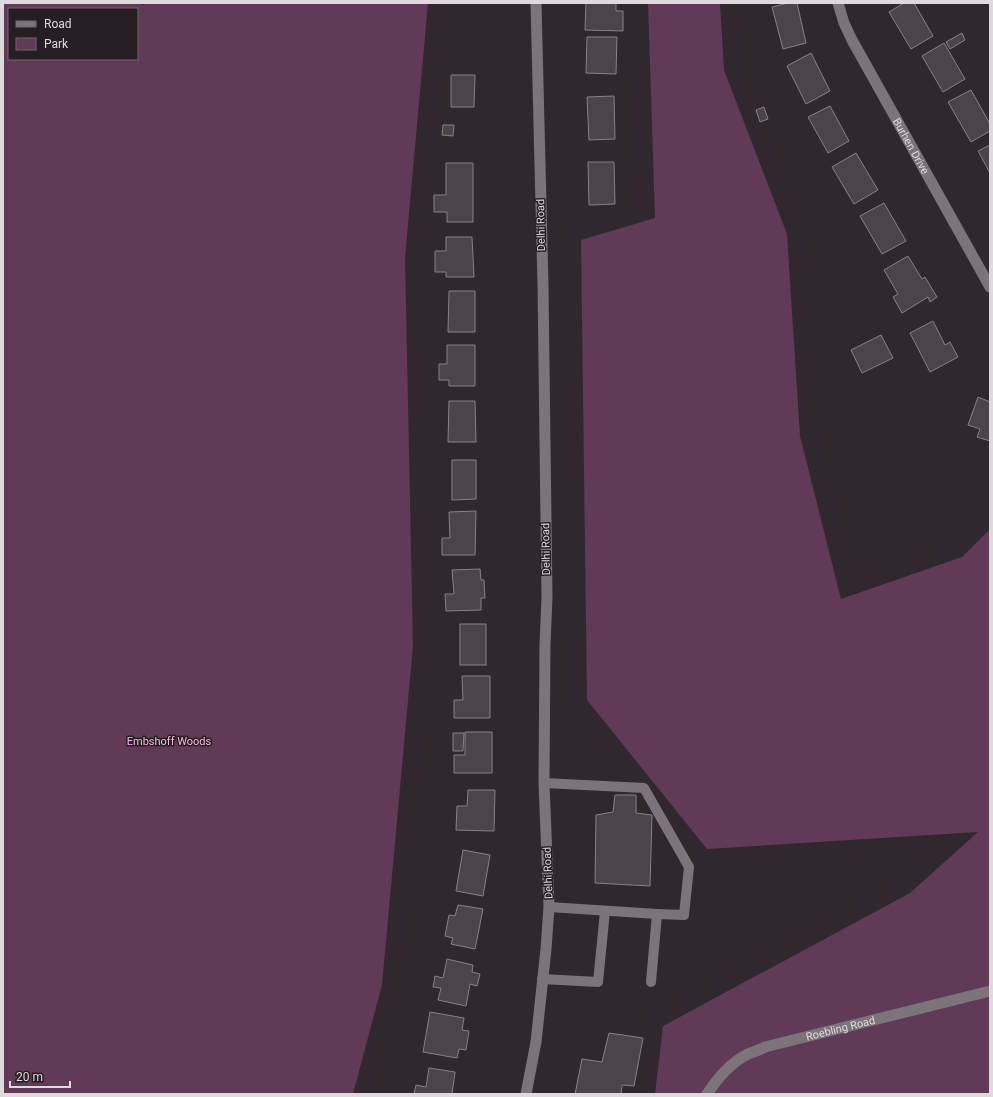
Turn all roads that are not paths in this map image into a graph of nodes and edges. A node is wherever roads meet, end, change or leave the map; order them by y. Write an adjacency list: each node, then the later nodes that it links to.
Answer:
1 (536, 3): 4 (street, Delhi Road)
2 (838, 3): 3 (street, Burhen Drive)
3 (990, 287)
4 (544, 783): 5 (street, Delhi Road); 7 (lane)
5 (549, 907): 6 (lane); 8 (street, Delhi Road)
6 (605, 911): 7 (lane); 8 (lane)
7 (657, 914): 9 (lane)
8 (542, 979): 11 (street, Delhi Road)
9 (651, 982)
10 (990, 990): 12 (street, Roebling Road)
11 (526, 1094)
12 (707, 1094)

